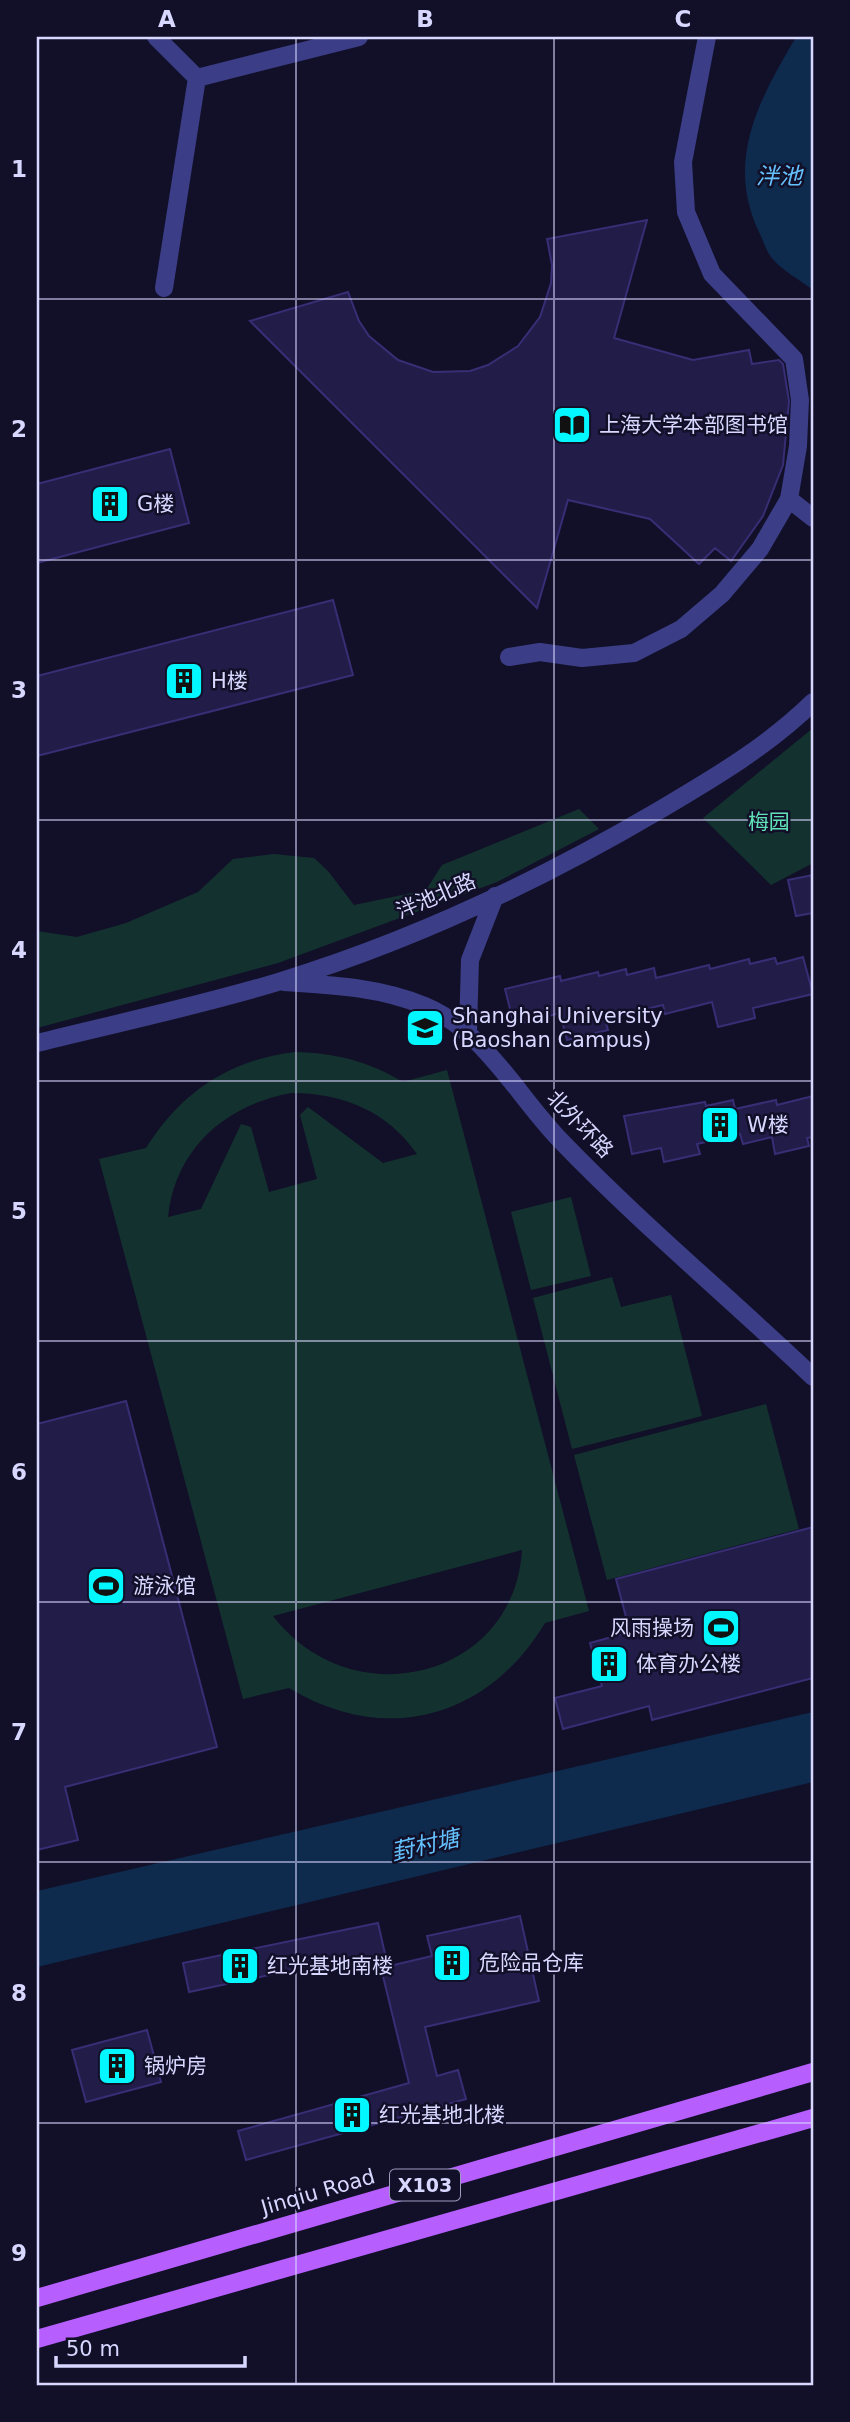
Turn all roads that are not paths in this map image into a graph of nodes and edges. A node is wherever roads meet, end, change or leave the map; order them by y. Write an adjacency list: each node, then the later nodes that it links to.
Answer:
1 (156, 37): 4 (street)
2 (359, 37): 4 (street)
3 (707, 37): 6 (street)
4 (197, 78): 5 (street)
5 (164, 288)
6 (789, 499): 7 (street); 8 (street)
7 (813, 518)
8 (509, 657)
9 (813, 702): 10 (street, 泮池北路)
10 (495, 896): 11 (street, 泮池北路); 12 (street)
11 (278, 982): 12 (street, 北外环路); 13 (street, 泮池北路)
12 (468, 1030): 14 (street, 北外环路)
13 (37, 1043)
14 (813, 1377)
15 (813, 2072): 17 (main road, Jinqiu Road / X103)
16 (813, 2118): 18 (main road, X103)
17 (37, 2298)
18 (37, 2339)

